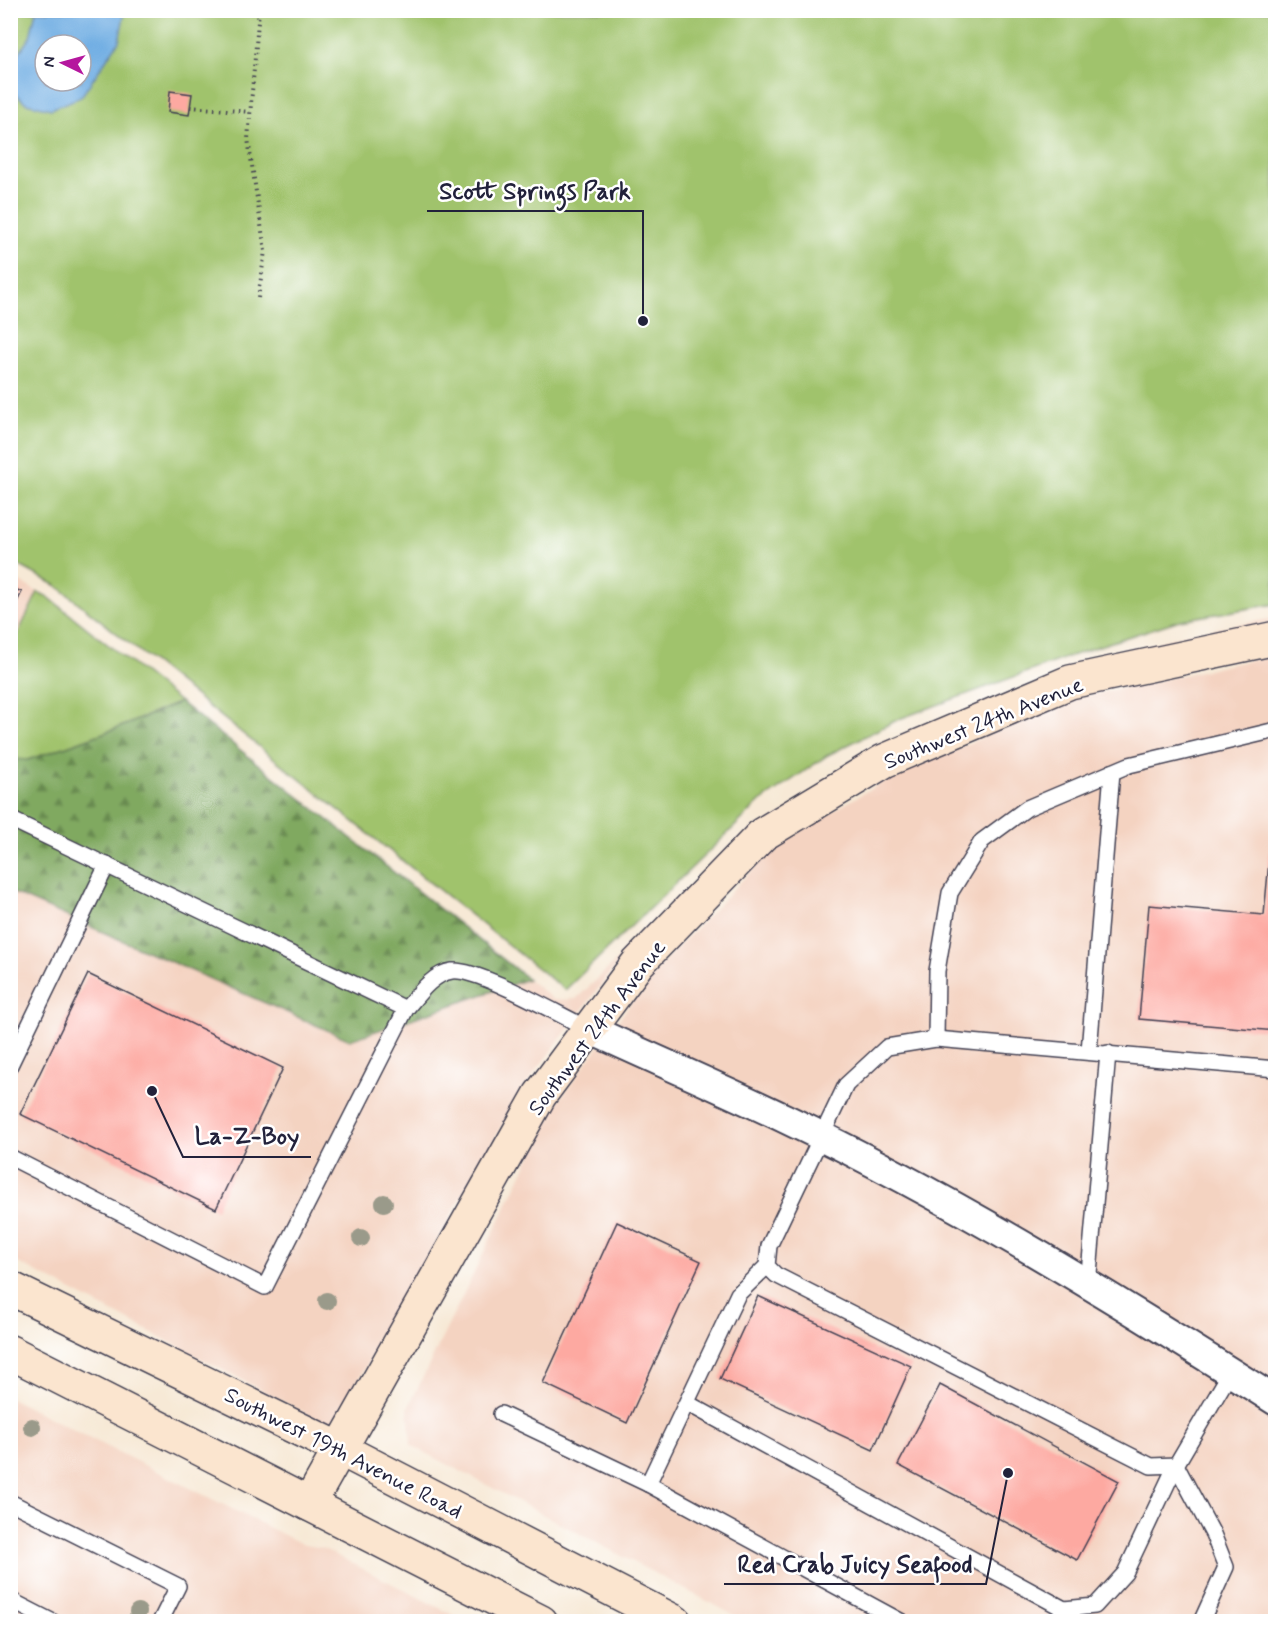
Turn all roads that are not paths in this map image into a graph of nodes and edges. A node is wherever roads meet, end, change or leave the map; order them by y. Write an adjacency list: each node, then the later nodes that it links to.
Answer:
1 (1275, 638): 7 (street, Southwest 24th Avenue)
2 (1275, 730): 3 (lane)
3 (1112, 772): 8 (lane); 9 (lane)
4 (10, 819): 5 (lane)
5 (107, 865): 6 (lane); 11 (lane)
6 (406, 1009): 7 (lane); 14 (lane)
7 (589, 1029): 13 (street); 23 (street, Southwest 24th Avenue)
8 (936, 1039): 9 (lane); 13 (lane)
9 (1089, 1051): 10 (lane)
10 (1107, 1053): 12 (lane); 16 (lane)
11 (10, 1065)
12 (1275, 1069)
13 (822, 1138): 15 (lane); 16 (street)
14 (10, 1157)
15 (767, 1266): 21 (lane); 24 (lane)
16 (1088, 1286): 19 (street)
17 (10, 1288): 23 (street, Southwest 19th Avenue Road)
18 (10, 1352): 27 (street)
19 (1230, 1372): 20 (street); 24 (lane)
20 (1275, 1401)
21 (687, 1402): 24 (lane); 25 (lane)
22 (501, 1414): 25 (lane)
23 (340, 1449): 27 (street, Southwest 24th Avenue); 32 (street, Southwest 19th Avenue Road)
24 (1176, 1465): 34 (lane)
25 (648, 1484): 33 (lane)
26 (10, 1502): 30 (lane)
27 (309, 1504): 31 (street)
28 (10, 1600): 29 (lane)
29 (52, 1622)
30 (160, 1622)
31 (541, 1622)
32 (675, 1622)
33 (902, 1622)
34 (1201, 1622)

